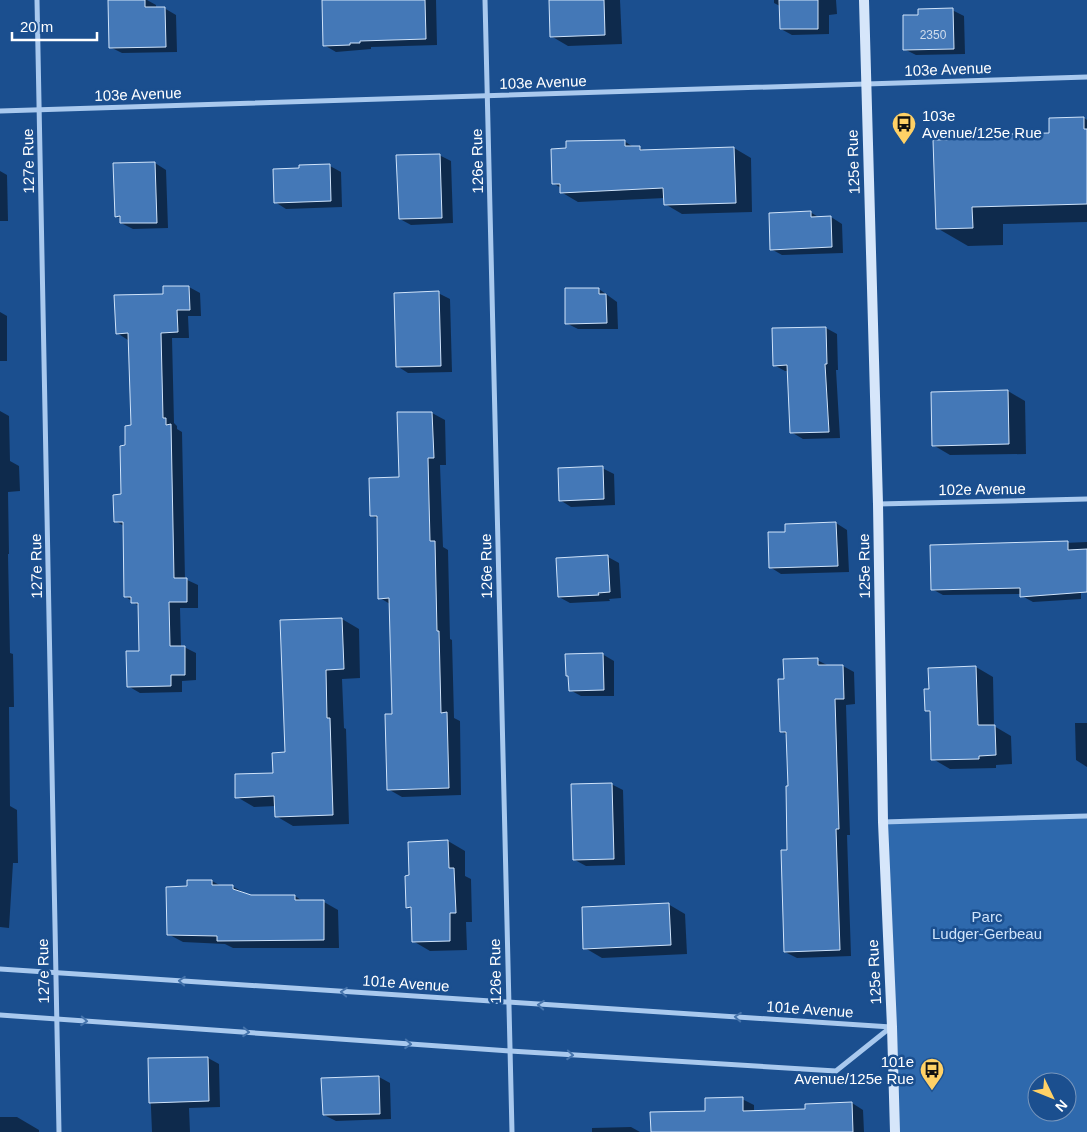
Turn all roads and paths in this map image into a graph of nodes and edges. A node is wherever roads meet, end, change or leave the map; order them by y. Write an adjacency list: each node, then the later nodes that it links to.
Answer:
1 (37, 0): 7 (street, 127e Rue)
2 (486, 0): 6 (street, 126e Rue)
3 (864, 0): 5 (main road, 125e Rue)
4 (1087, 77): 5 (street, 103e Avenue)
5 (866, 84): 6 (street, 103e Avenue); 10 (main road, 125e Rue)
6 (488, 96): 7 (street, 103e Avenue); 15 (street, 126e Rue)
7 (39, 110): 8 (street, 103e Avenue); 14 (street, 127e Rue)
8 (0, 111)
9 (1087, 499): 10 (street, 102e Avenue)
10 (878, 504): 12 (main road, 125e Rue)
11 (1087, 816): 12 (street)
12 (883, 822): 18 (main road, 125e Rue)
13 (0, 969): 14 (street, 101e Avenue)
14 (56, 973): 15 (street, 101e Avenue, one-way to 14); 17 (street, 127e Rue)
15 (509, 1002): 18 (street, 101e Avenue, one-way to 15); 19 (street, 126e Rue)
16 (0, 1015): 17 (street)
17 (57, 1019): 19 (street, one-way to 19); 20 (street, 127e Rue)
18 (892, 1027): 19 (street, one-way to 18); 22 (main road, 125e Rue)
19 (510, 1051): 21 (street, 126e Rue)
20 (59, 1132)
21 (512, 1132)
22 (895, 1132)

